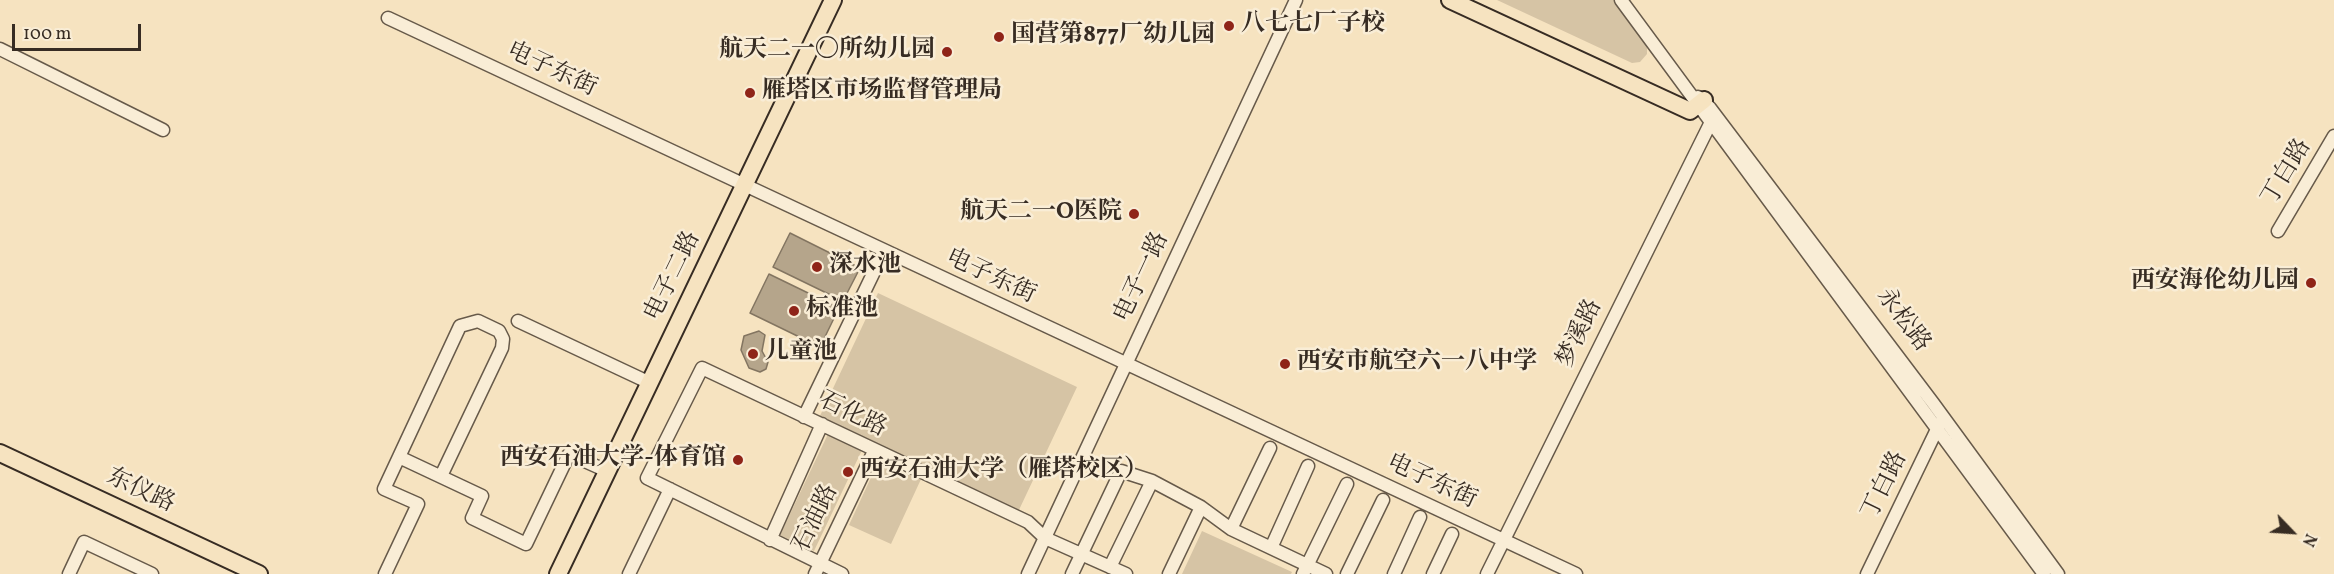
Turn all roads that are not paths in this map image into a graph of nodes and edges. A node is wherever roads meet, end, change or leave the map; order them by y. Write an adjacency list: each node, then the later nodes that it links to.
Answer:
1 (833, 0): 13 (main road, 电子二路)
2 (844, 0): 13 (main road, 电子二路)
3 (1296, 0): 17 (street, 电子一路)
4 (1450, 0): 9 (main road)
5 (1476, 0): 9 (main road)
6 (1620, 0): 9 (street, 永松路)
7 (388, 18): 13 (street, 电子东街)
8 (0, 49): 11 (street)
9 (1697, 100): 10 (street, 永松路)
10 (1713, 118): 20 (street, 永松路); 40 (street, 梦溪路)
11 (163, 130)
12 (2334, 136): 14 (street, 丁白路)
13 (749, 186): 15 (street, 电子东街); 18 (main road, 电子二路); 52 (main road, 电子二路)
14 (2277, 231)
15 (884, 251): 17 (street, 电子东街); 19 (street)
16 (518, 321): 18 (street)
17 (1126, 363): 38 (street, 电子一路); 40 (street, 电子东街)
18 (650, 383): 28 (main road, 电子二路)
19 (804, 417): 21 (street, 石化路); 32 (street, 石化路)
20 (1941, 421): 64 (street, 丁白路); 65 (street, 永松路); 66 (street, 永松路)
21 (822, 424): 23 (street, 石化路); 39 (street)
22 (1270, 448): 36 (street)
23 (874, 451): 38 (street, 石化路); 43 (street, 石油路)
24 (0, 453): 49 (main road, 东仪路)
25 (399, 457): 29 (street); 29 (street); 50 (street)
26 (0, 462): 48 (main road, 东仪路)
27 (1308, 466): 41 (street)
28 (608, 471): 29 (street); 51 (main road, 电子二路)
29 (441, 476)
30 (1152, 481): 34 (street); 42 (street); 45 (street)
31 (1347, 484): 44 (street)
32 (670, 489): 39 (street); 53 (street)
33 (1383, 500): 59 (street)
34 (1201, 507): 36 (street); 57 (street)
35 (1420, 517): 60 (street)
36 (1231, 529): 41 (street)
37 (1452, 534): 61 (street)
38 (1045, 538): 42 (street, 石化路); 55 (street, 电子一路)
39 (770, 540): 43 (street)
40 (1502, 540): 62 (street, 梦溪路); 63 (street, 电子东街)
41 (1271, 548): 44 (street)
42 (1082, 554): 45 (street, 石化路); 56 (street)
43 (817, 569): 54 (street)
44 (1305, 570): 58 (street)
45 (1116, 571)
46 (69, 574): 47 (street)
47 (152, 574)
48 (240, 574)
49 (259, 574)
50 (386, 574)
51 (558, 574)
52 (568, 574)
53 (629, 574)
54 (842, 574)
55 (1028, 574)
56 (1072, 574)
57 (1169, 574)
58 (1326, 574)
59 (1347, 574)
60 (1394, 574)
61 (1433, 574)
62 (1486, 574)
63 (1576, 574)
64 (1867, 574)
65 (2044, 574)
66 (2058, 574)

